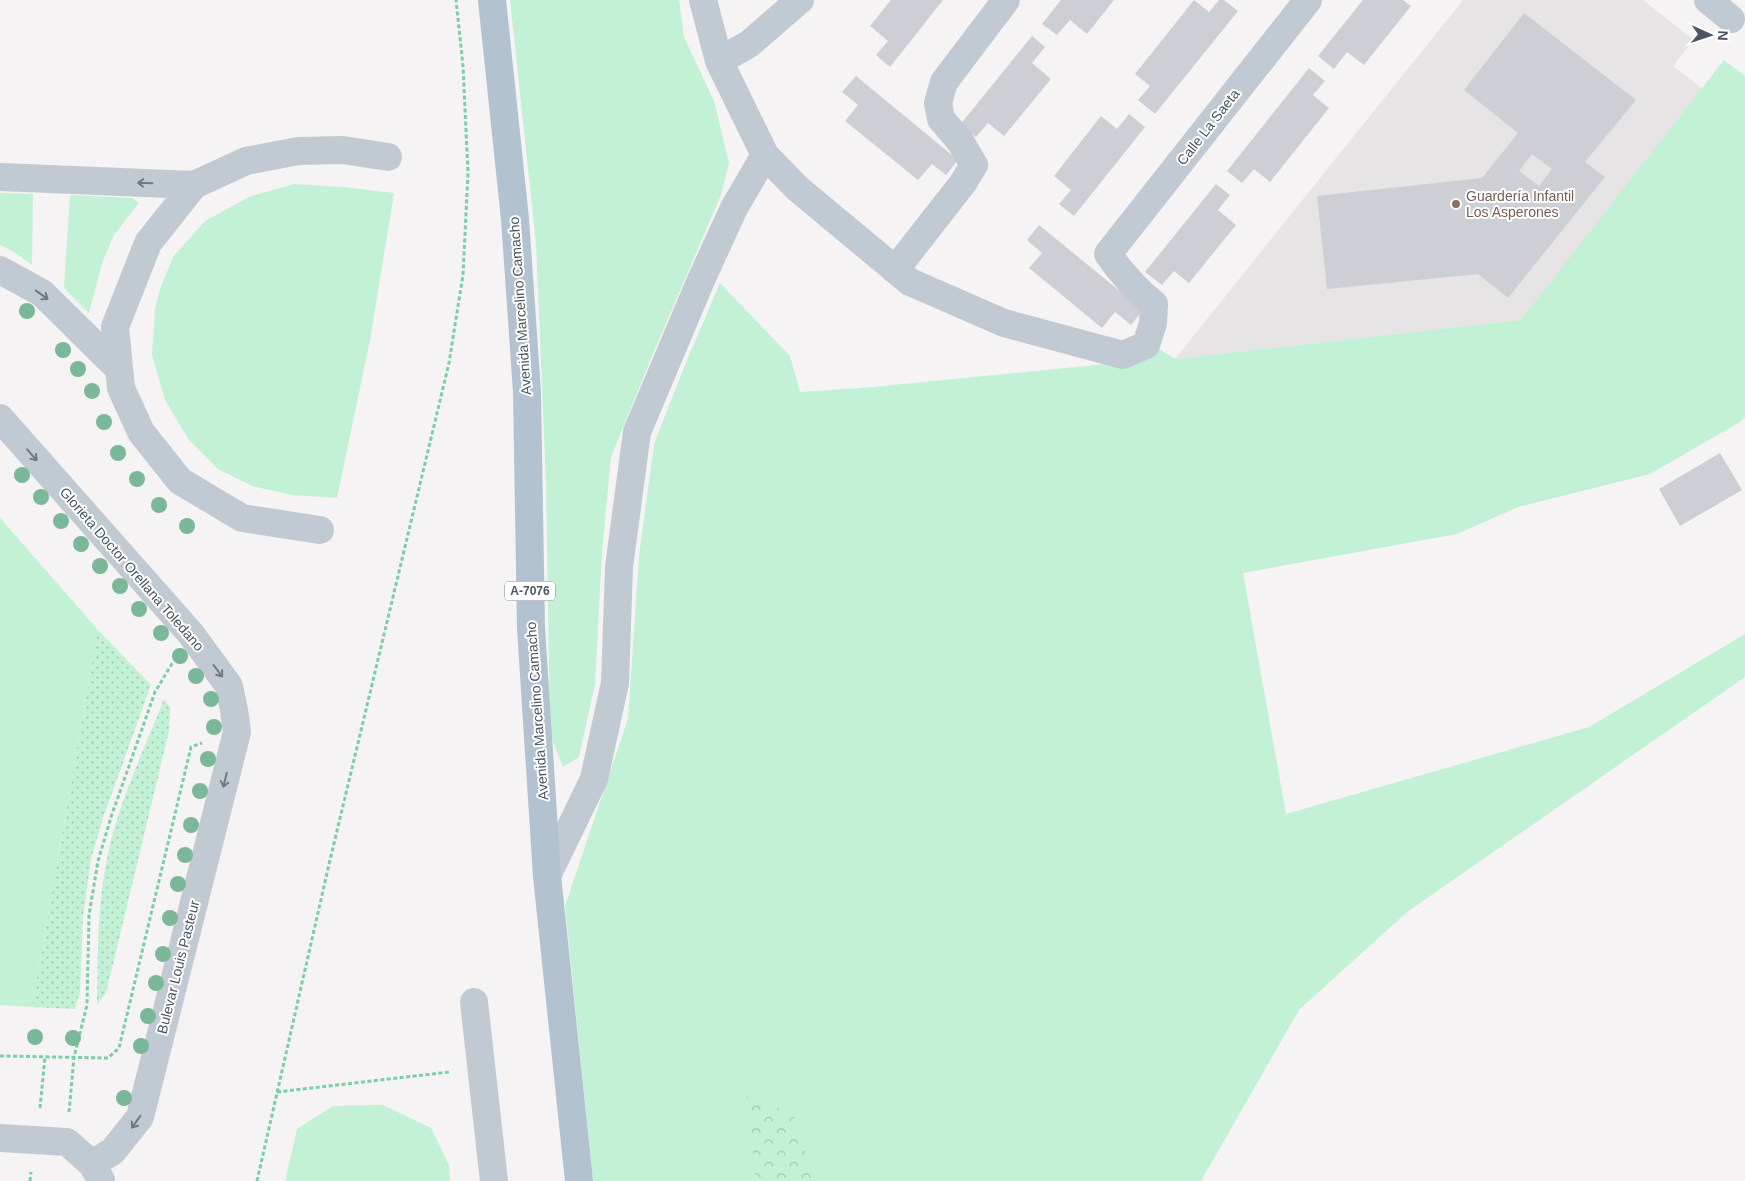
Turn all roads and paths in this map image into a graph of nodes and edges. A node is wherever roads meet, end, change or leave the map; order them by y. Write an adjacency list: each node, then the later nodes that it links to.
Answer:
1 (456, 0): 26 (path)
2 (492, 0): 21 (main road, Avenida Marcelino Camacho / A-7076)
3 (703, 0): 9 (street)
4 (800, 0): 9 (street)
5 (1006, 0): 14 (street)
6 (1308, 0): 14 (street, Calle La Saeta)
7 (1708, 0): 8 (street)
8 (1730, 19)
9 (719, 61): 10 (street)
10 (765, 155): 14 (street); 21 (street)
11 (388, 157): 13 (street)
12 (0, 177): 13 (street, one-way to 12)
13 (194, 185): 16 (street)
14 (895, 270)
15 (1, 271): 16 (street, one-way to 16)
16 (119, 369): 18 (street)
17 (0, 418): 19 (street, Glorieta Doctor Orellana Toledano, one-way to 19)
18 (320, 530)
19 (191, 634): 20 (street, Glorieta Doctor Orellana Toledano, one-way to 20); 24 (path)
20 (237, 732): 24 (path); 29 (street, Bulevar Louis Pasteur, one-way to 29)
21 (547, 876): 32 (main road, Avenida Marcelino Camacho / A-7076)
22 (474, 1002): 25 (street)
23 (0, 1056): 24 (path)
24 (74, 1057): 27 (path)
25 (482, 1068): 26 (path); 31 (street)
26 (277, 1092): 30 (path)
27 (69, 1112)
28 (0, 1138): 29 (street)
29 (97, 1173)
30 (256, 1181)
31 (494, 1181)
32 (578, 1181)

